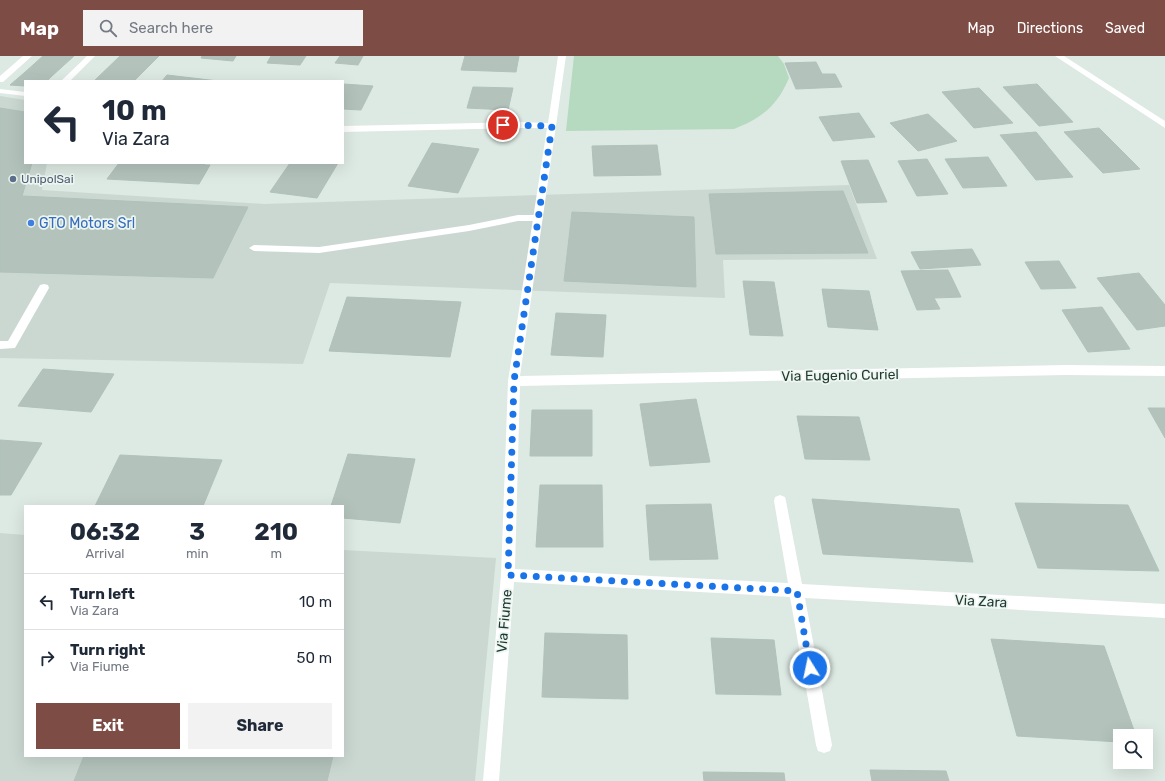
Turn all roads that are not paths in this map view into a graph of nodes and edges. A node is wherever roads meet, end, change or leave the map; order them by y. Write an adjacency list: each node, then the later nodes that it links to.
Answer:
1 (28, 56): 5 (street)
2 (91, 56): 6 (street)
3 (562, 56): 10 (street, Via Fiume)
4 (1059, 56): 9 (street)
5 (0, 80)
6 (65, 80)
7 (0, 90): 8 (street)
8 (24, 94)
9 (1165, 125)
10 (552, 126): 11 (street); 12 (street, Via Fiume)
11 (344, 129)
12 (538, 218): 13 (street); 17 (street, Via Fiume)
13 (254, 248)
14 (44, 288): 15 (street)
15 (0, 345)
16 (1165, 371): 17 (street, Via Eugenio Curiel)
17 (514, 381): 19 (street, Via Fiume)
18 (780, 501): 20 (street)
19 (508, 575): 20 (street, Via Zara); 23 (street, Via Fiume)
20 (797, 591): 21 (street, Via Zara); 22 (street)
21 (1165, 611)
22 (824, 745)
23 (491, 781)

